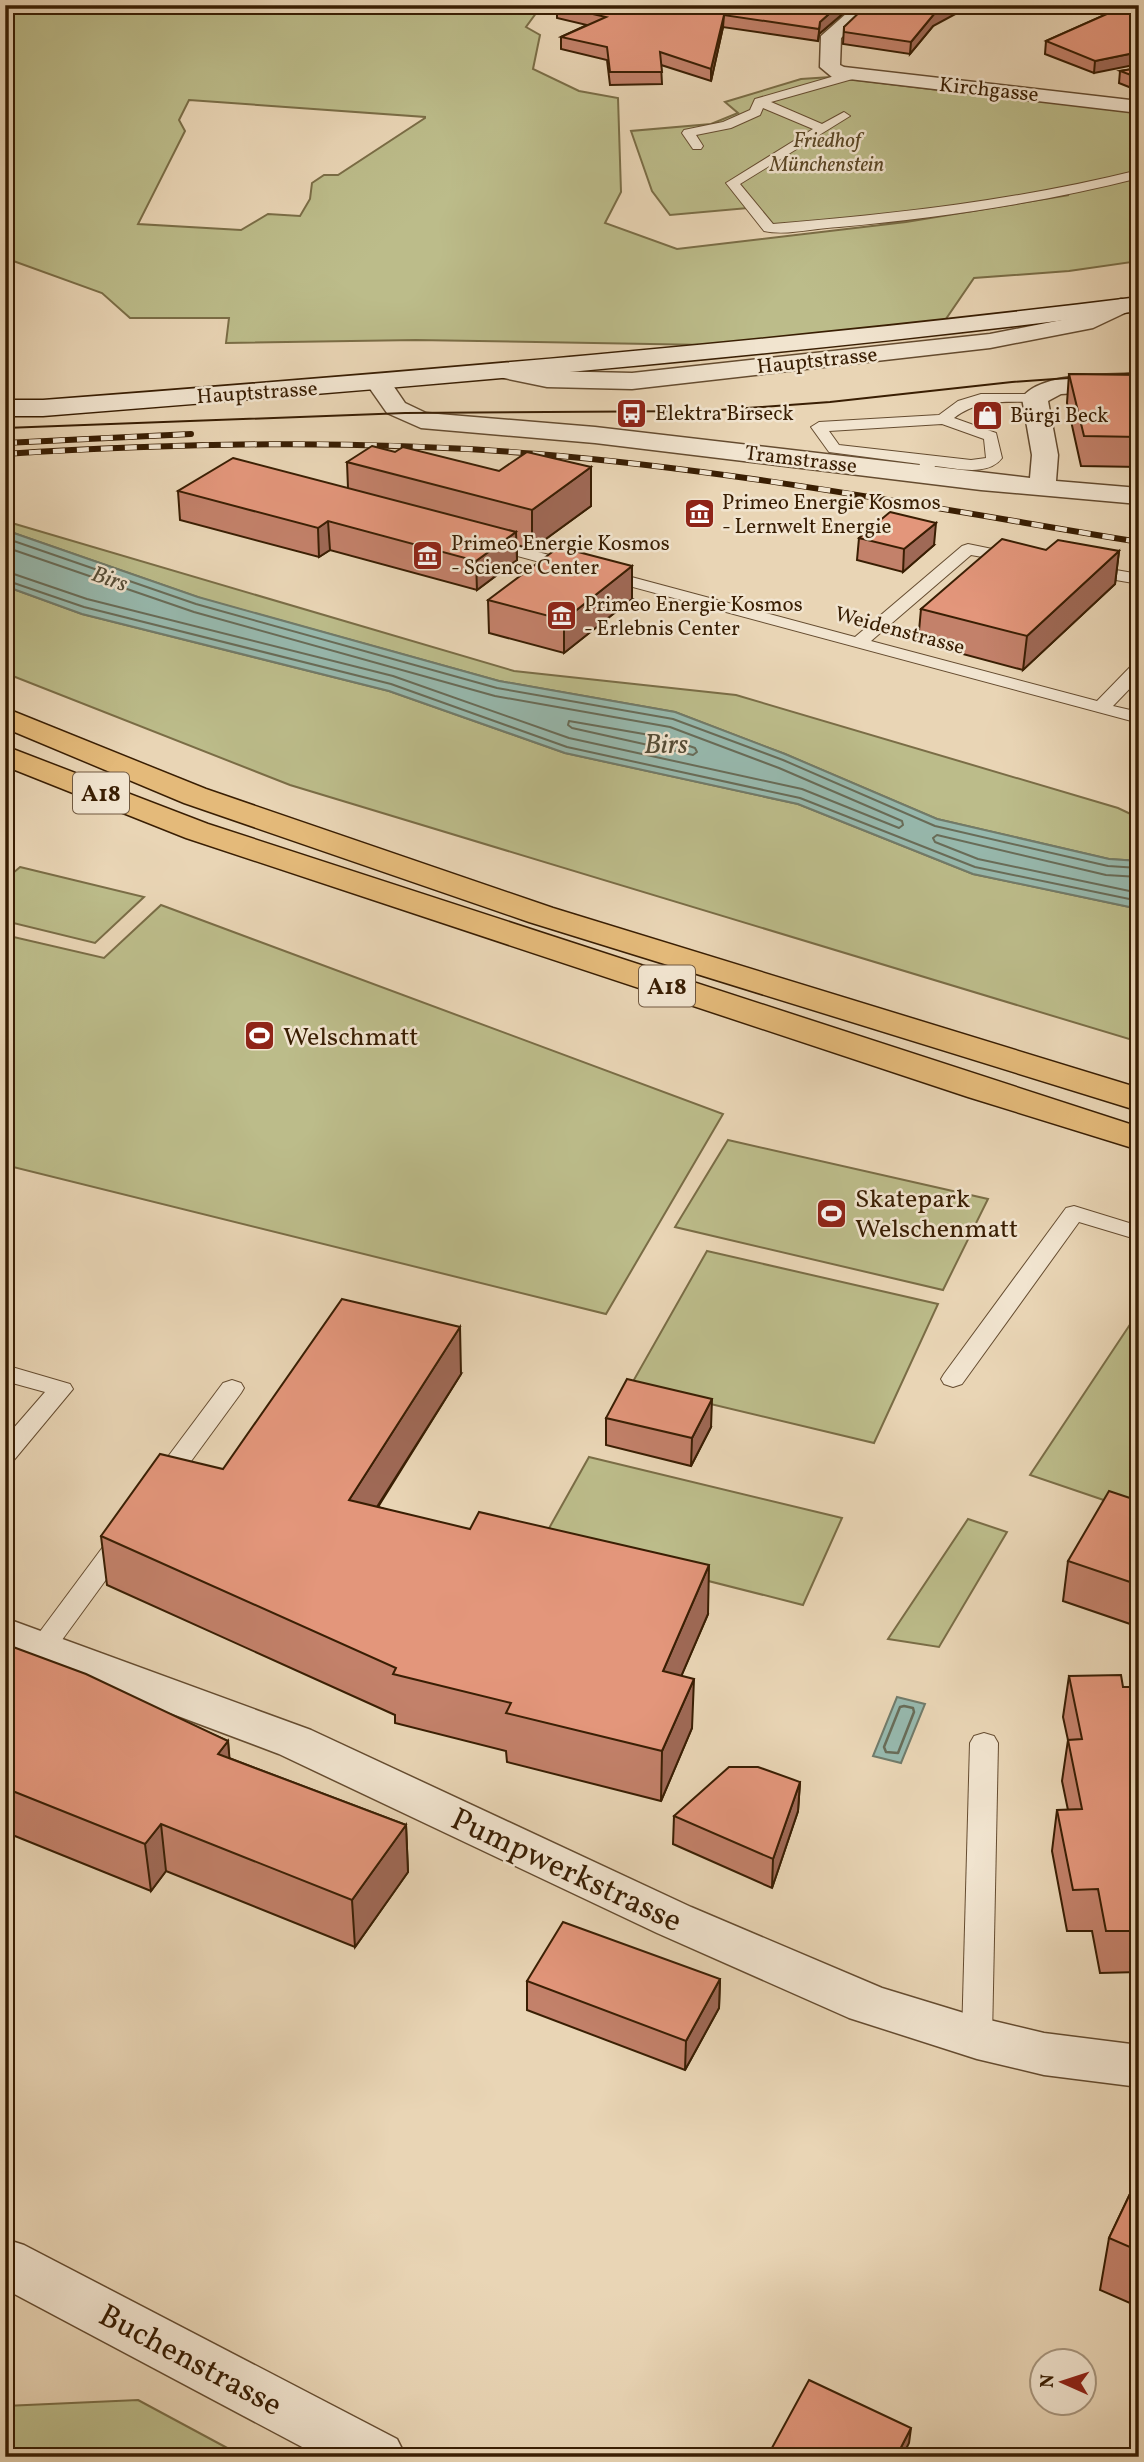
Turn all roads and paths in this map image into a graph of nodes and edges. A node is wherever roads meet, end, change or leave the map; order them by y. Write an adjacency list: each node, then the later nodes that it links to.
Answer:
1 (868, 5): 2 (street)
2 (845, 74): 4 (street, Kirchgasse); 5 (lane)
3 (1100, 80): 4 (street)
4 (1059, 96): 6 (street, Kirchgasse)
5 (759, 102): 8 (lane); 9 (lane)
6 (1139, 107)
7 (844, 116): 8 (lane)
8 (820, 128): 10 (lane)
9 (697, 146)
10 (1139, 174)
11 (1130, 305): 13 (street, Hauptstrasse)
12 (1139, 381): 14 (street)
13 (379, 383): 15 (street, Hauptstrasse); 17 (street, Tramstrasse)
14 (1035, 398): 16 (lane); 18 (street)
15 (5, 408)
16 (943, 419): 17 (lane); 17 (lane)
17 (926, 467): 18 (street, Tramstrasse)
18 (1040, 488): 19 (street, Tramstrasse)
19 (1139, 496)
20 (472, 540): 24 (lane, Weidenstrasse)
21 (1033, 561): 24 (lane)
22 (1073, 567): 23 (lane)
23 (1139, 579)
24 (858, 643): 26 (lane, Weidenstrasse)
25 (1139, 668): 26 (lane)
26 (1101, 708): 28 (lane, Weidenstrasse)
27 (5, 717): 30 (highway, A18)
28 (1139, 718)
29 (5, 755): 31 (highway, A18)
30 (1139, 1100)
31 (1139, 1139)
32 (1139, 1233): 34 (lane)
33 (5, 1373): 36 (lane)
34 (953, 1379)
35 (232, 1388): 37 (lane)
36 (5, 1454)
37 (24, 1641): 39 (street, Pumpwerkstrasse)
38 (984, 1743): 39 (lane)
39 (977, 2038): 40 (street, Pumpwerkstrasse)
40 (1139, 2066)
41 (5, 2262): 42 (street, Buchenstrasse)
42 (377, 2457)

